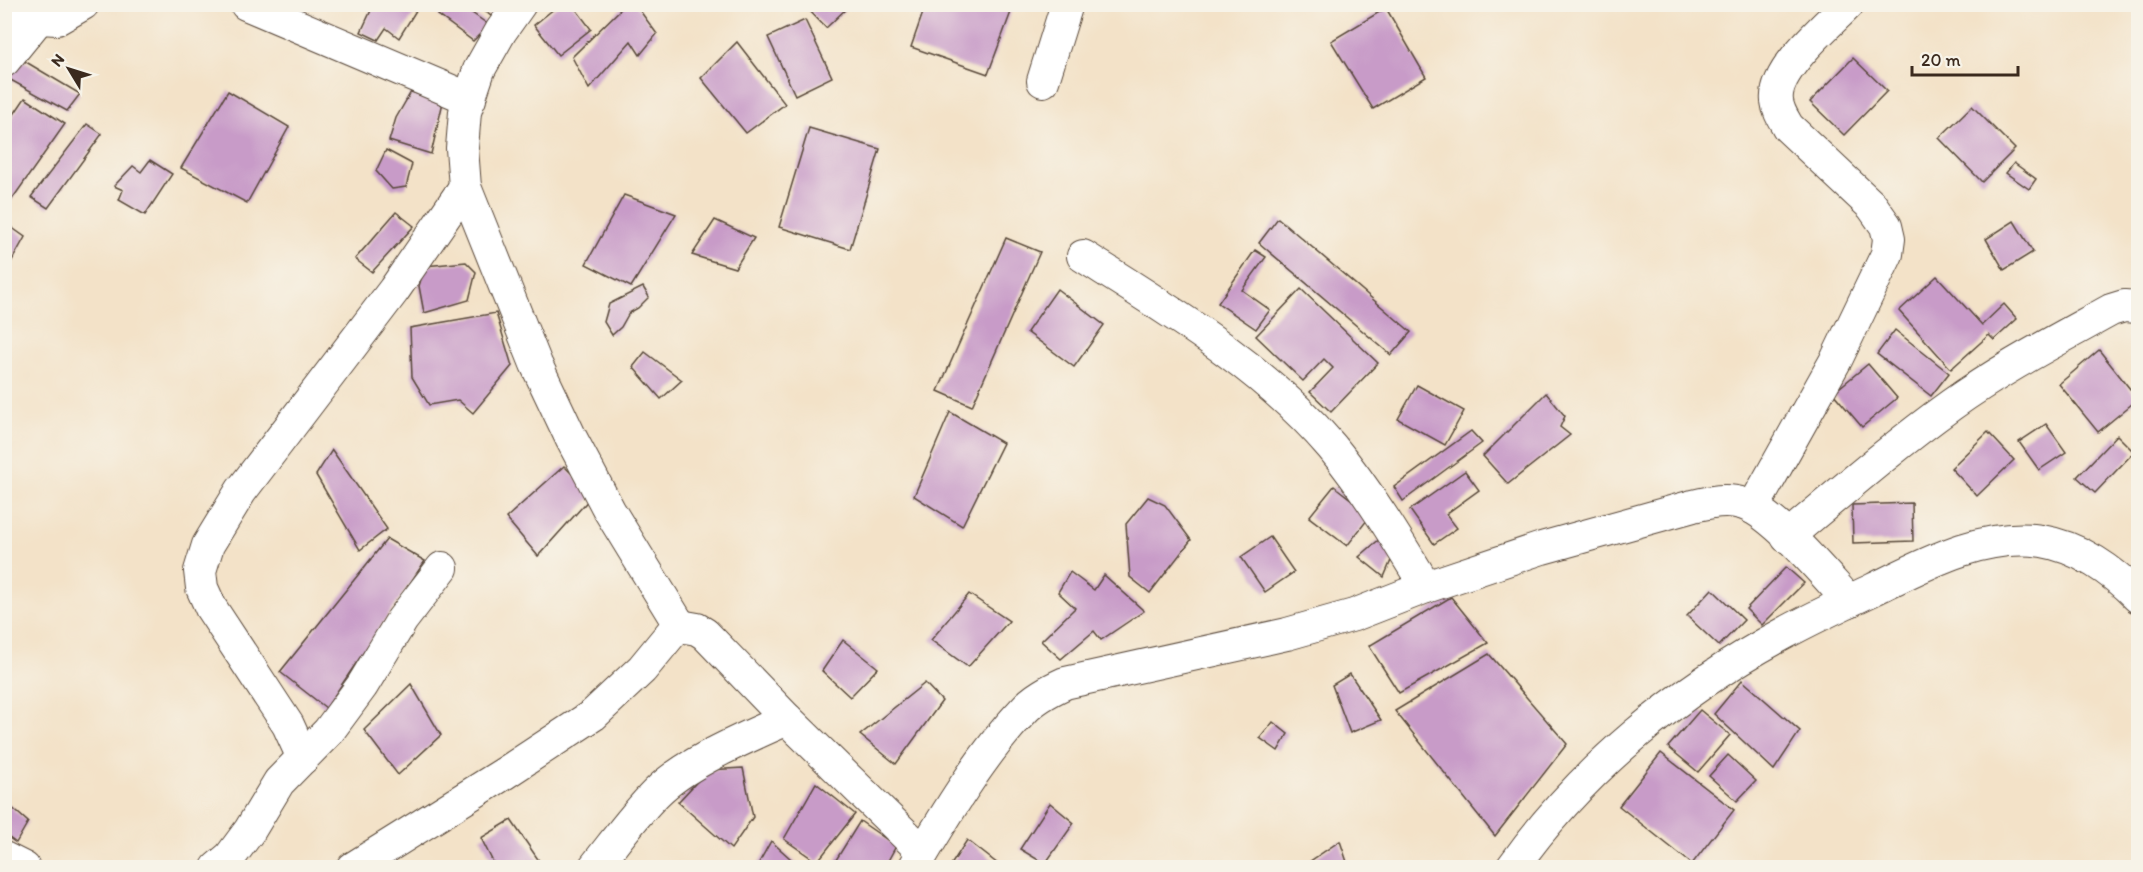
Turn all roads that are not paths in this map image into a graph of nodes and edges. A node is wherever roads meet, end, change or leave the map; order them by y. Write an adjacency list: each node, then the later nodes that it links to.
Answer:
1 (83, 4): 7 (street)
2 (246, 4): 10 (street)
3 (520, 4): 10 (street)
4 (1067, 4): 9 (street)
5 (1848, 4): 14 (street)
6 (4, 8): 7 (street)
7 (39, 18): 8 (street)
8 (4, 61)
9 (1043, 81)
10 (470, 99): 11 (street)
11 (465, 187): 20 (street); 22 (street)
12 (1083, 256): 17 (street)
13 (2139, 307): 15 (street)
14 (1753, 508): 15 (street); 17 (street)
15 (1788, 537): 19 (street)
16 (442, 568): 22 (street)
17 (1426, 587): 24 (street)
18 (2139, 597): 19 (street)
19 (1849, 601): 29 (street)
20 (680, 626): 21 (street); 27 (street)
21 (787, 719): 24 (street); 28 (street)
22 (303, 758): 26 (street)
23 (4, 858): 25 (street)
24 (919, 860)
25 (24, 867)
26 (217, 867)
27 (353, 867)
28 (594, 867)
29 (1512, 867)

